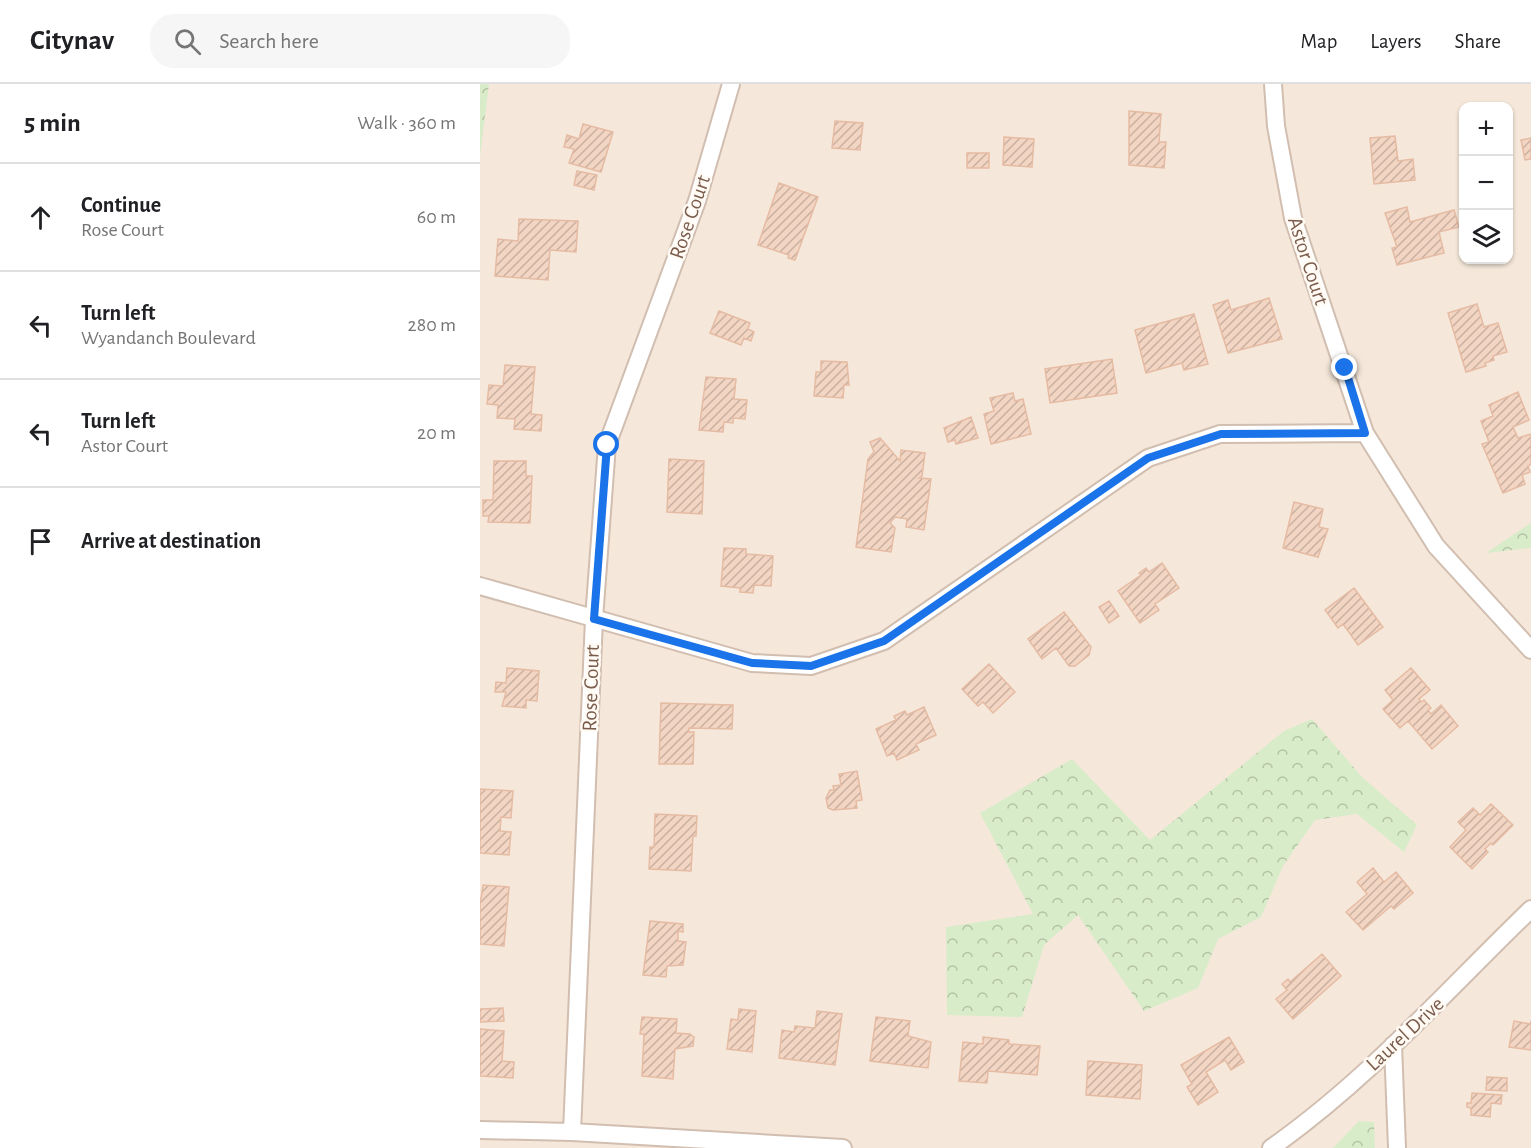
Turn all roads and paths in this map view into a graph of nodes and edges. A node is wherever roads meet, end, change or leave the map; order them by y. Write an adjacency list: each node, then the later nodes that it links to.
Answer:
1 (731, 84): 5 (street, Rose Court)
2 (1273, 84): 3 (street, Astor Court)
3 (1365, 433): 5 (street); 6 (street, Astor Court)
4 (480, 586): 5 (street)
5 (594, 619): 10 (street, Rose Court)
6 (1531, 650)
7 (1531, 909): 8 (street, Laurel Drive)
8 (1394, 1045): 12 (street, Laurel Drive); 13 (street)
9 (480, 1130): 10 (street)
10 (573, 1132): 11 (street)
11 (843, 1148)
12 (1270, 1148)
13 (1397, 1148)

